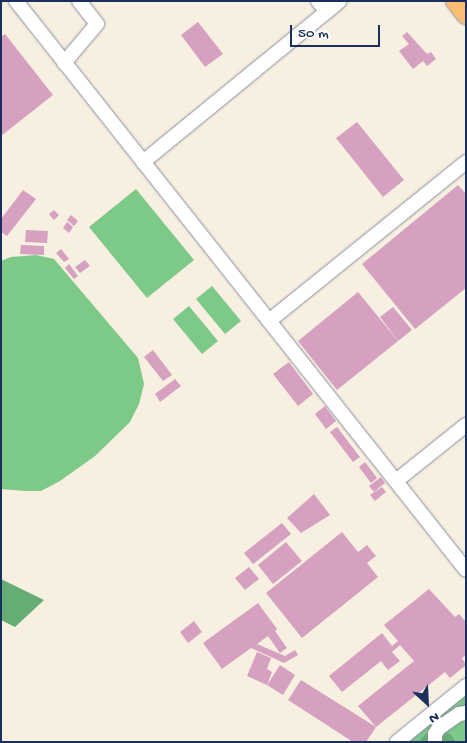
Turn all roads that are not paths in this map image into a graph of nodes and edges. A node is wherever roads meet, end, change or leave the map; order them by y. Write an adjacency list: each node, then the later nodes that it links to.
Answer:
1 (16, 1): 7 (street)
2 (79, 1): 7 (street)
3 (340, 1): 5 (street)
4 (455, 1): 6 (main road)
5 (323, 7): 8 (street)
6 (466, 15)
7 (64, 63): 8 (street)
8 (143, 162): 10 (street)
9 (466, 162): 10 (street)
10 (269, 321): 12 (street)
11 (466, 425): 12 (street)
12 (396, 481): 13 (street)
13 (466, 570)
14 (466, 686): 16 (street)
15 (466, 713): 17 (street)
16 (397, 742)
17 (435, 742)

